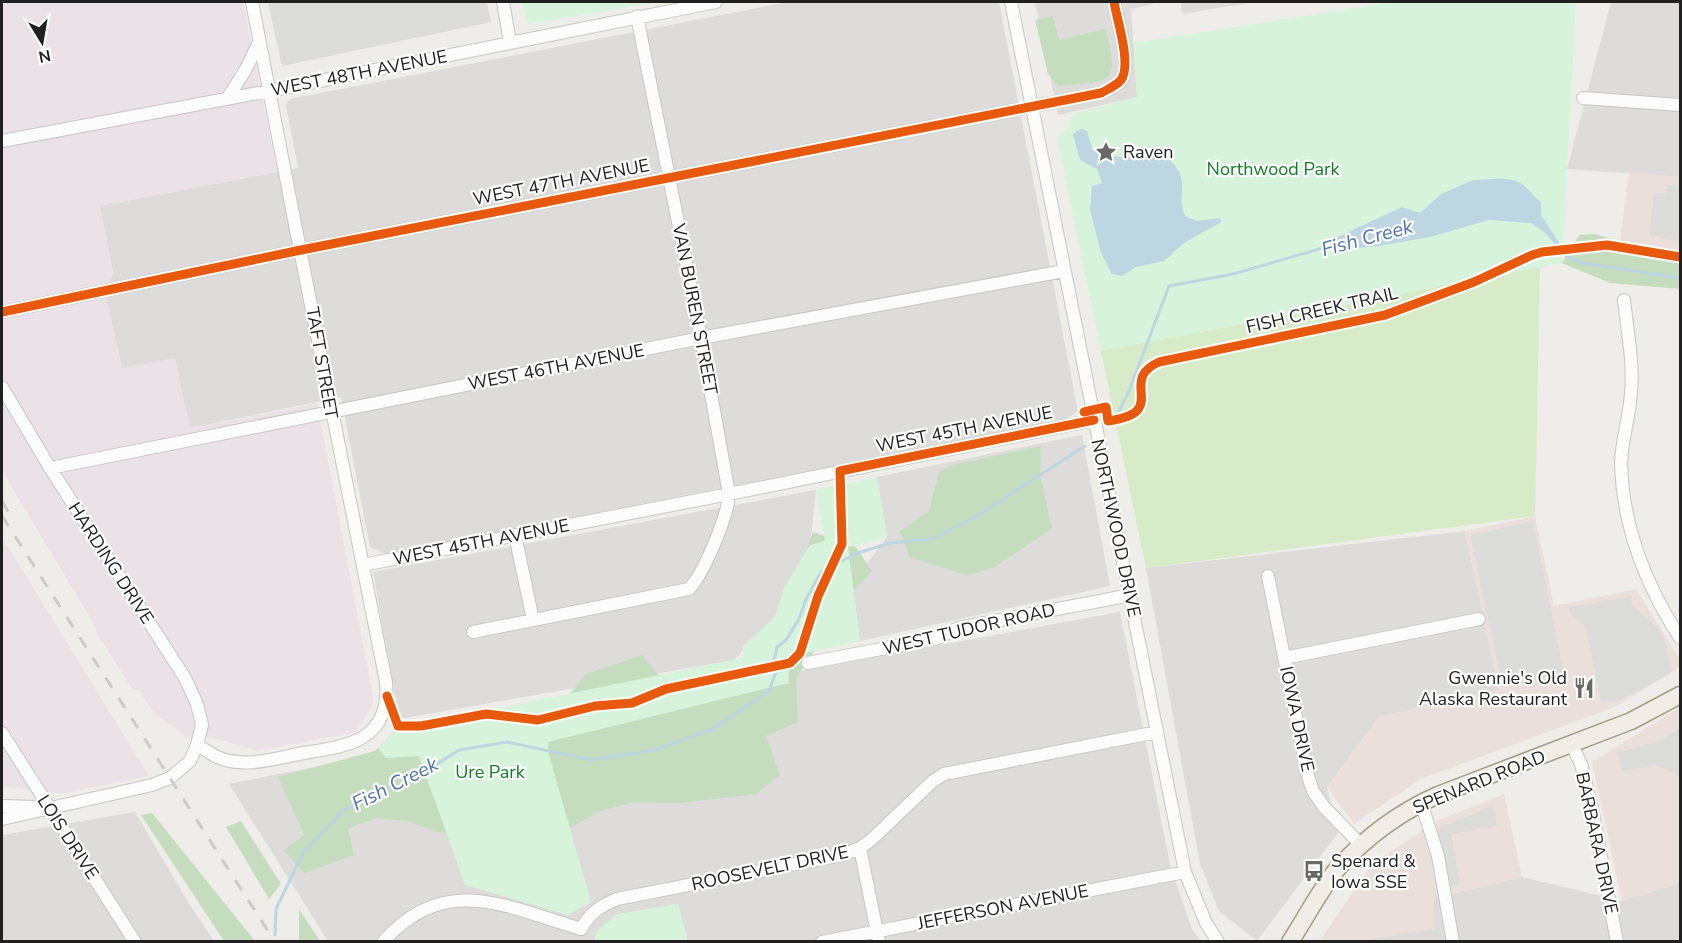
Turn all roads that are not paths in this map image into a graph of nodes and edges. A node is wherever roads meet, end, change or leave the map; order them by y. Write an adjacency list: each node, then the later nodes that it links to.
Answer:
1 (252, 2): 7 (street, TAFT STREET)
2 (503, 2): 8 (street)
3 (716, 2): 6 (street, WEST 48TH AVENUE)
4 (1011, 2): 13 (street, NORTHWOOD DRIVE)
5 (1114, 2): 13 (street, WEST 47TH AVENUE)
6 (637, 16): 8 (street, WEST 48TH AVENUE); 15 (street, VAN BUREN STREET)
7 (260, 42): 9 (street, TAFT STREET); 11 (street)
8 (510, 42): 9 (street, WEST 48TH AVENUE)
9 (269, 91): 11 (street, WEST 48TH AVENUE); 16 (street, TAFT STREET)
10 (1583, 98): 12 (street)
11 (227, 99): 14 (street, WEST 48TH AVENUE)
12 (1680, 105)
13 (1032, 107): 15 (street, WEST 47TH AVENUE); 17 (street, NORTHWOOD DRIVE)
14 (2, 141)
15 (669, 178): 16 (street, WEST 47TH AVENUE); 20 (street, VAN BUREN STREET)
16 (301, 250): 19 (street, WEST 47TH AVENUE); 22 (street, TAFT STREET)
17 (1064, 271): 20 (street, WEST 46TH AVENUE); 23 (street, NORTHWOOD DRIVE)
18 (1624, 300): 33 (street)
19 (2, 312)
20 (701, 338): 22 (street, WEST 46TH AVENUE); 25 (street, VAN BUREN STREET)
21 (2, 387): 24 (street, HARDING DRIVE)
22 (330, 411): 24 (street, WEST 46TH AVENUE); 27 (street, TAFT STREET)
23 (1094, 420): 25 (street, WEST 45TH AVENUE); 29 (street, NORTHWOOD DRIVE)
24 (50, 468): 39 (street, HARDING DRIVE)
25 (729, 494): 26 (street, WEST 45TH AVENUE); 31 (street, VAN BUREN STREET)
26 (515, 535): 27 (street, WEST 45TH AVENUE); 31 (street)
27 (363, 565): 39 (street, TAFT STREET)
28 (1268, 576): 34 (street, IOWA DRIVE)
29 (1131, 595): 35 (street, WEST TUDOR ROAD); 37 (street, NORTHWOOD DRIVE)
30 (1479, 619): 34 (street)
31 (533, 620): 32 (street)
32 (473, 632)
33 (1680, 638)
34 (1284, 658): 45 (street, IOWA DRIVE)
35 (808, 663)
36 (1680, 694): 40 (main road, SPENARD ROAD)
37 (1157, 732): 46 (street, ROOSEVELT DRIVE); 47 (street, NORTHWOOD DRIVE)
38 (2, 733): 43 (street, LOIS DRIVE)
39 (197, 745): 43 (street)
40 (1572, 745): 41 (main road, SPENARD ROAD); 56 (street, BARBARA DRIVE)
41 (1421, 802): 45 (main road, SPENARD ROAD); 55 (street)
42 (2, 806): 43 (street)
43 (50, 808): 44 (street); 50 (street, LOIS DRIVE)
44 (2, 819)
45 (1361, 845): 54 (main road, SPENARD ROAD)
46 (861, 848): 48 (street, ROOSEVELT DRIVE); 49 (street)
47 (1185, 872): 49 (street, JEFFERSON AVENUE); 53 (street, NORTHWOOD DRIVE)
48 (579, 935): 51 (street, ROOSEVELT DRIVE)
49 (878, 936): 52 (street, JEFFERSON AVENUE)
50 (135, 942)
51 (383, 942)
52 (822, 942)
53 (1218, 942)
54 (1290, 942)
55 (1454, 942)
56 (1617, 942)

